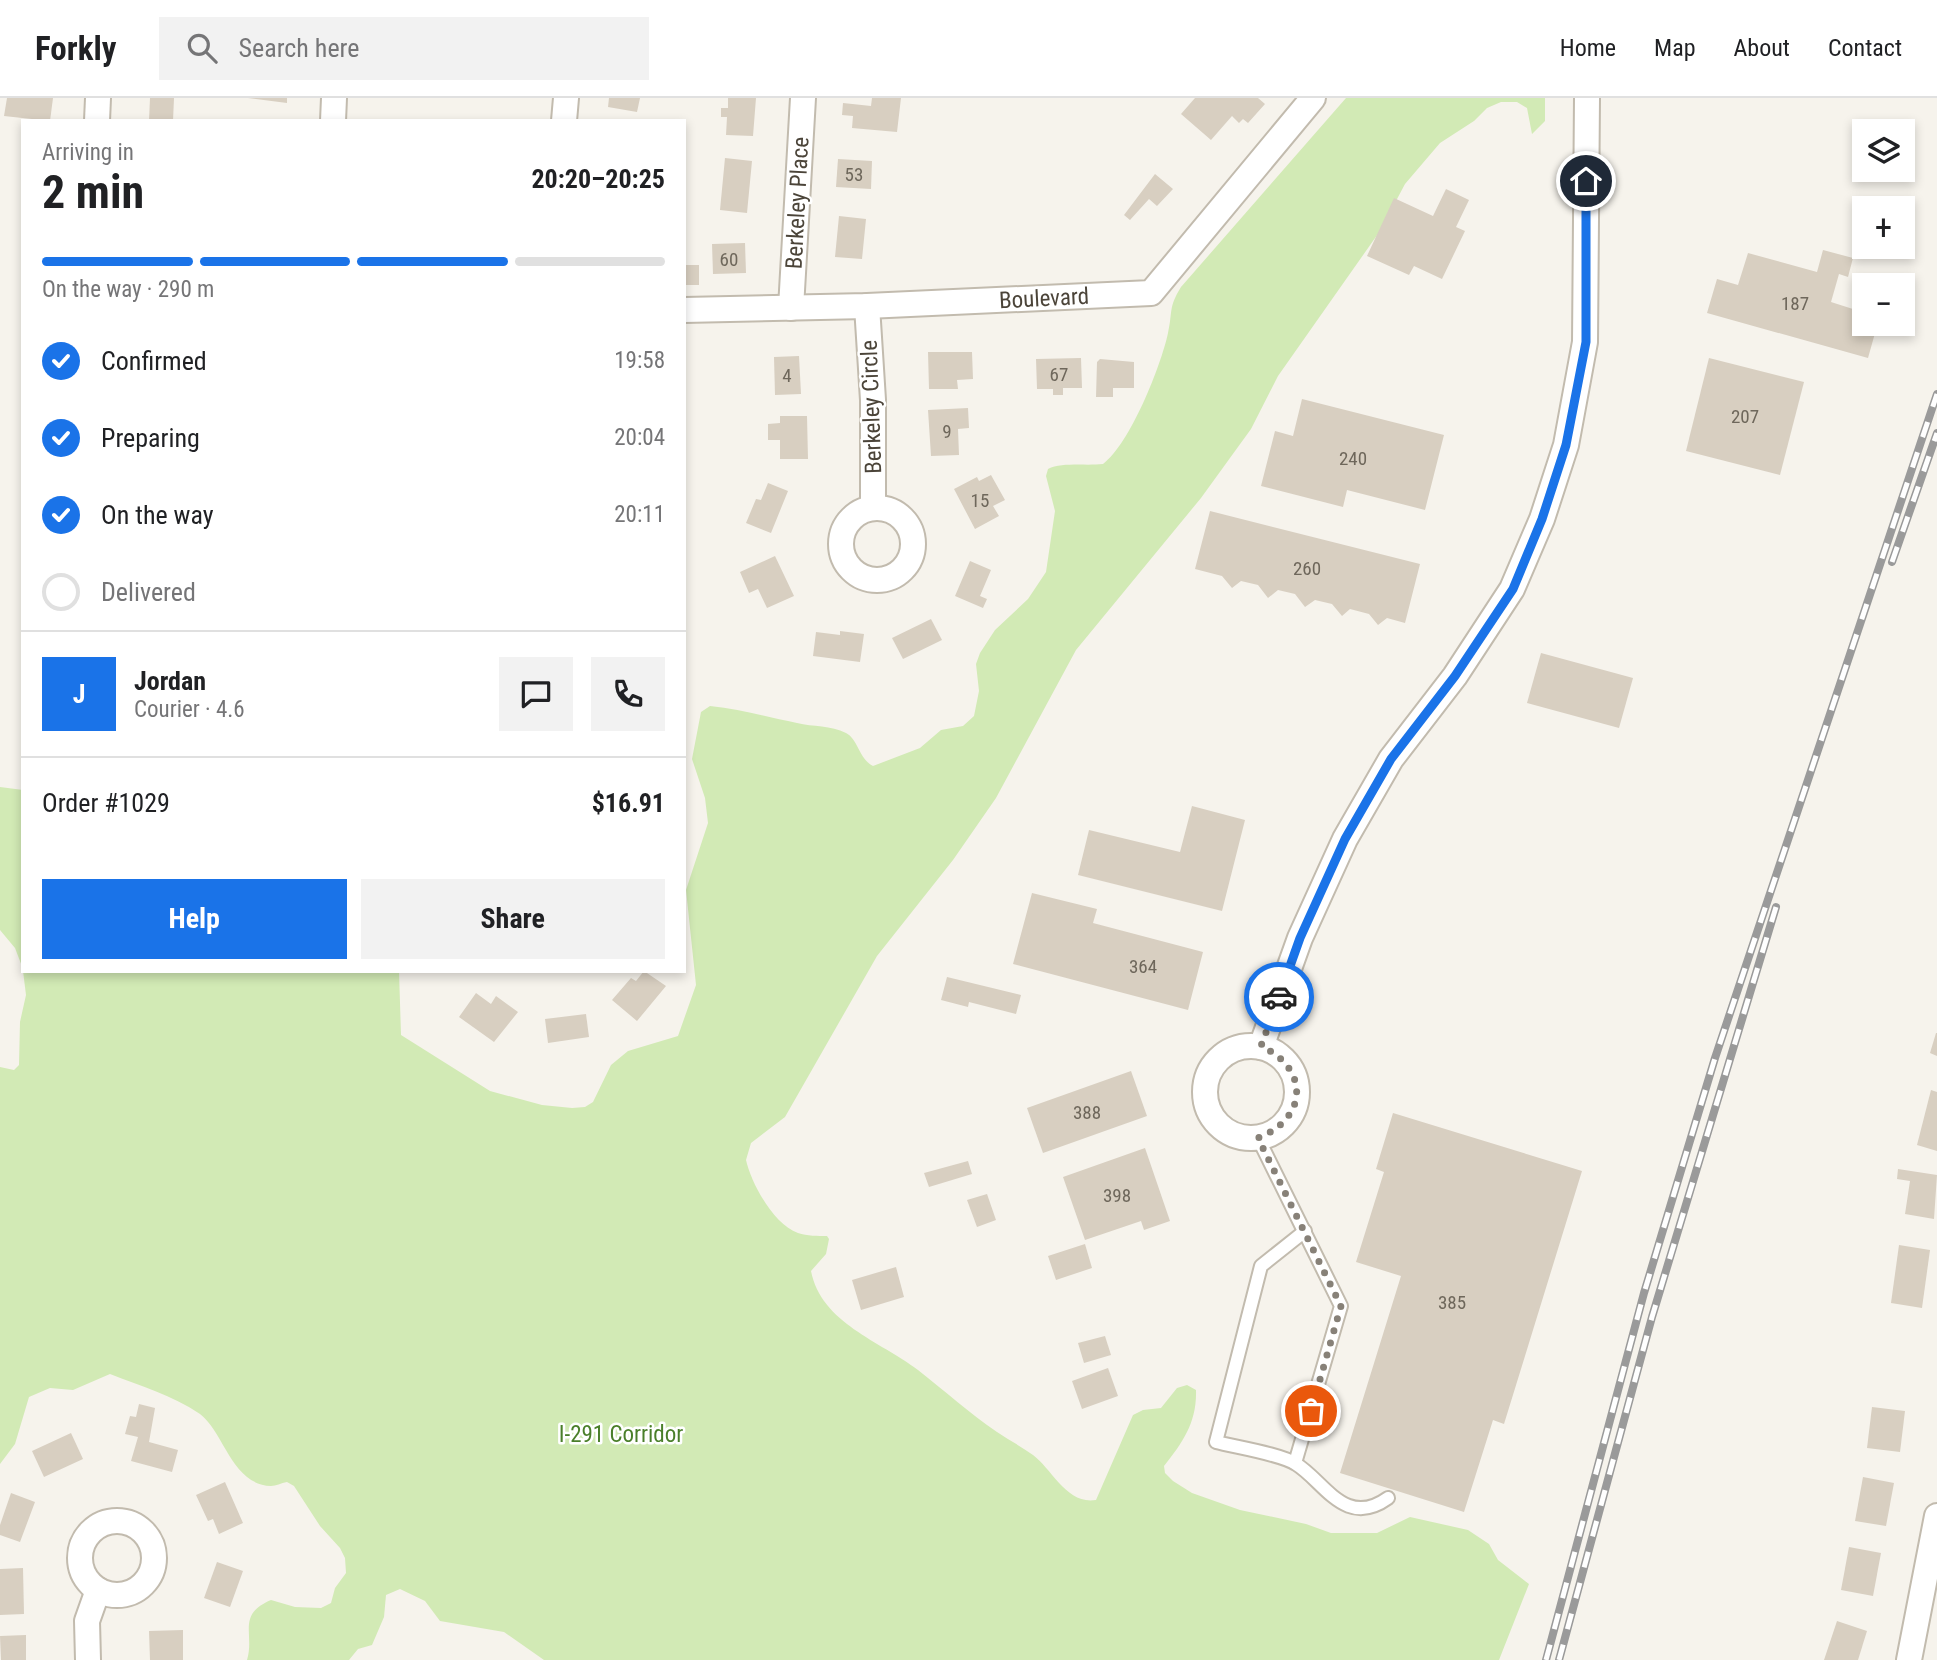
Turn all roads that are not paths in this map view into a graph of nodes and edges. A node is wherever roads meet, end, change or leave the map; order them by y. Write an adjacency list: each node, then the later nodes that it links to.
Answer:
1 (98, 98): 7 (street)
2 (334, 98): 8 (street)
3 (566, 98): 9 (street)
4 (803, 98): 11 (street, Berkeley Place)
5 (1313, 98): 10 (street, Boulevard)
6 (1587, 98): 14 (street)
7 (97, 119)
8 (333, 119)
9 (564, 119)
10 (867, 306): 11 (street, Boulevard); 13 (street, Berkeley Circle)
11 (791, 308): 12 (street, Boulevard)
12 (686, 310)
13 (873, 508)
14 (1261, 1046): 15 (street); 15 (street)
15 (1258, 1138): 16 (lane)
16 (1305, 1231): 17 (lane); 17 (lane)
17 (1295, 1463): 18 (lane)
18 (1388, 1498)
19 (1937, 1516): 22 (street)
20 (98, 1590): 21 (street)
21 (88, 1660)
22 (1909, 1660)

